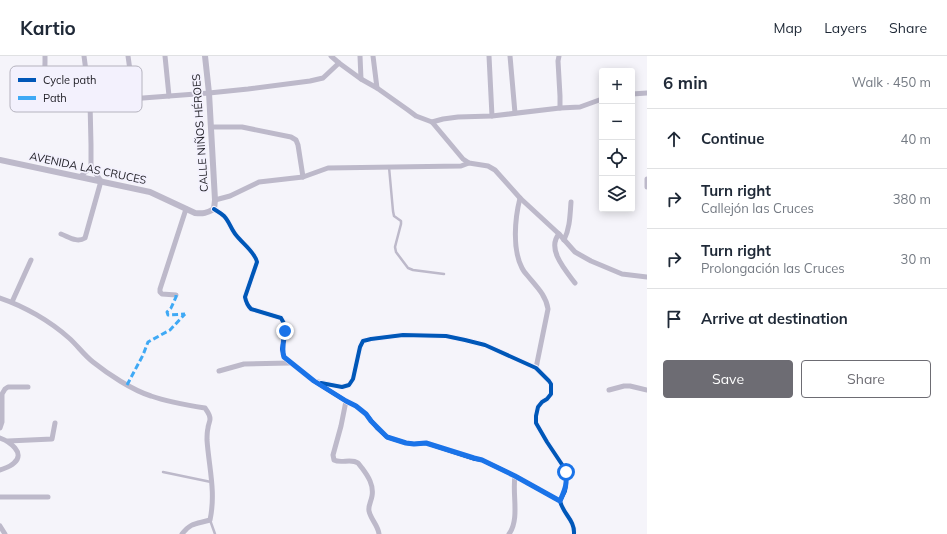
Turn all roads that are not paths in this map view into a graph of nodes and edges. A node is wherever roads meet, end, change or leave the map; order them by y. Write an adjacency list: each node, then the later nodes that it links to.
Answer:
1 (45, 56): 13 (street)
2 (84, 56): 14 (street)
3 (128, 56): 15 (street)
4 (165, 56): 21 (street)
5 (205, 56): 19 (street, CALLE NIÑOS HÉROES)
6 (331, 56): 12 (street)
7 (360, 56): 16 (street)
8 (373, 56): 17 (street)
9 (490, 56): 27 (street)
10 (510, 56): 26 (street)
11 (559, 56): 24 (street)
12 (339, 64): 16 (street); 19 (street)
13 (45, 66)
14 (85, 66)
15 (129, 66)
16 (361, 79): 17 (street)
17 (377, 88): 28 (street)
18 (647, 93): 20 (street)
19 (209, 94): 21 (street); 29 (street, CALLE NIÑOS HÉROES)
20 (635, 94)
21 (169, 96): 22 (street)
22 (142, 98)
23 (599, 101): 24 (street)
24 (560, 108): 26 (street)
25 (90, 112): 32 (street)
26 (515, 113): 27 (street)
27 (492, 116): 28 (street)
28 (432, 122): 31 (street)
29 (211, 127): 35 (street); 40 (street, CALLE NIÑOS HÉROES)
30 (0, 160): 34 (street, AVENIDA LAS CRUCES)
31 (470, 164): 33 (street); 39 (street)
32 (91, 167): 34 (street); 37 (street)
33 (389, 167): 35 (street); 48 (lane)
34 (81, 176): 37 (street, AVENIDA LAS CRUCES)
35 (303, 178): 40 (street)
36 (647, 179): 38 (street)
37 (101, 181): 43 (street, AVENIDA LAS CRUCES); 44 (street)
38 (647, 187)
39 (520, 198): 45 (street); 55 (street)
40 (215, 200): 42 (street, CALLE NIÑOS HÉROES)
41 (571, 202): 46 (street)
42 (214, 209): 43 (street, AVENIDA LAS CRUCES); 54 (street)
43 (186, 210): 51 (street)
44 (61, 234)
45 (559, 234): 46 (street); 50 (street)
46 (564, 240): 49 (street)
47 (31, 260): 53 (street)
48 (444, 274)
49 (647, 277)
50 (575, 283)
51 (176, 295)
52 (0, 298): 53 (street)
53 (12, 302): 69 (street)
54 (290, 363): 56 (street); 57 (street)
55 (536, 368): 57 (street); 72 (street)
56 (219, 371)
57 (314, 381): 61 (street)
58 (28, 387): 63 (street)
59 (609, 390): 60 (street)
60 (647, 390)
61 (346, 401): 68 (street); 78 (street)
62 (55, 423): 65 (street)
63 (0, 428)
64 (0, 438): 65 (street)
65 (8, 441): 66 (street)
66 (0, 470)
67 (163, 472): 69 (lane)
68 (515, 476): 72 (street); 79 (street)
69 (212, 482): 73 (street)
70 (0, 497): 71 (street)
71 (48, 497)
72 (560, 501): 80 (street)
73 (210, 520): 76 (street); 77 (lane)
74 (0, 526): 75 (street)
75 (4, 534)
76 (182, 534)
77 (215, 534)
78 (379, 534)
79 (509, 534)
80 (574, 534)

